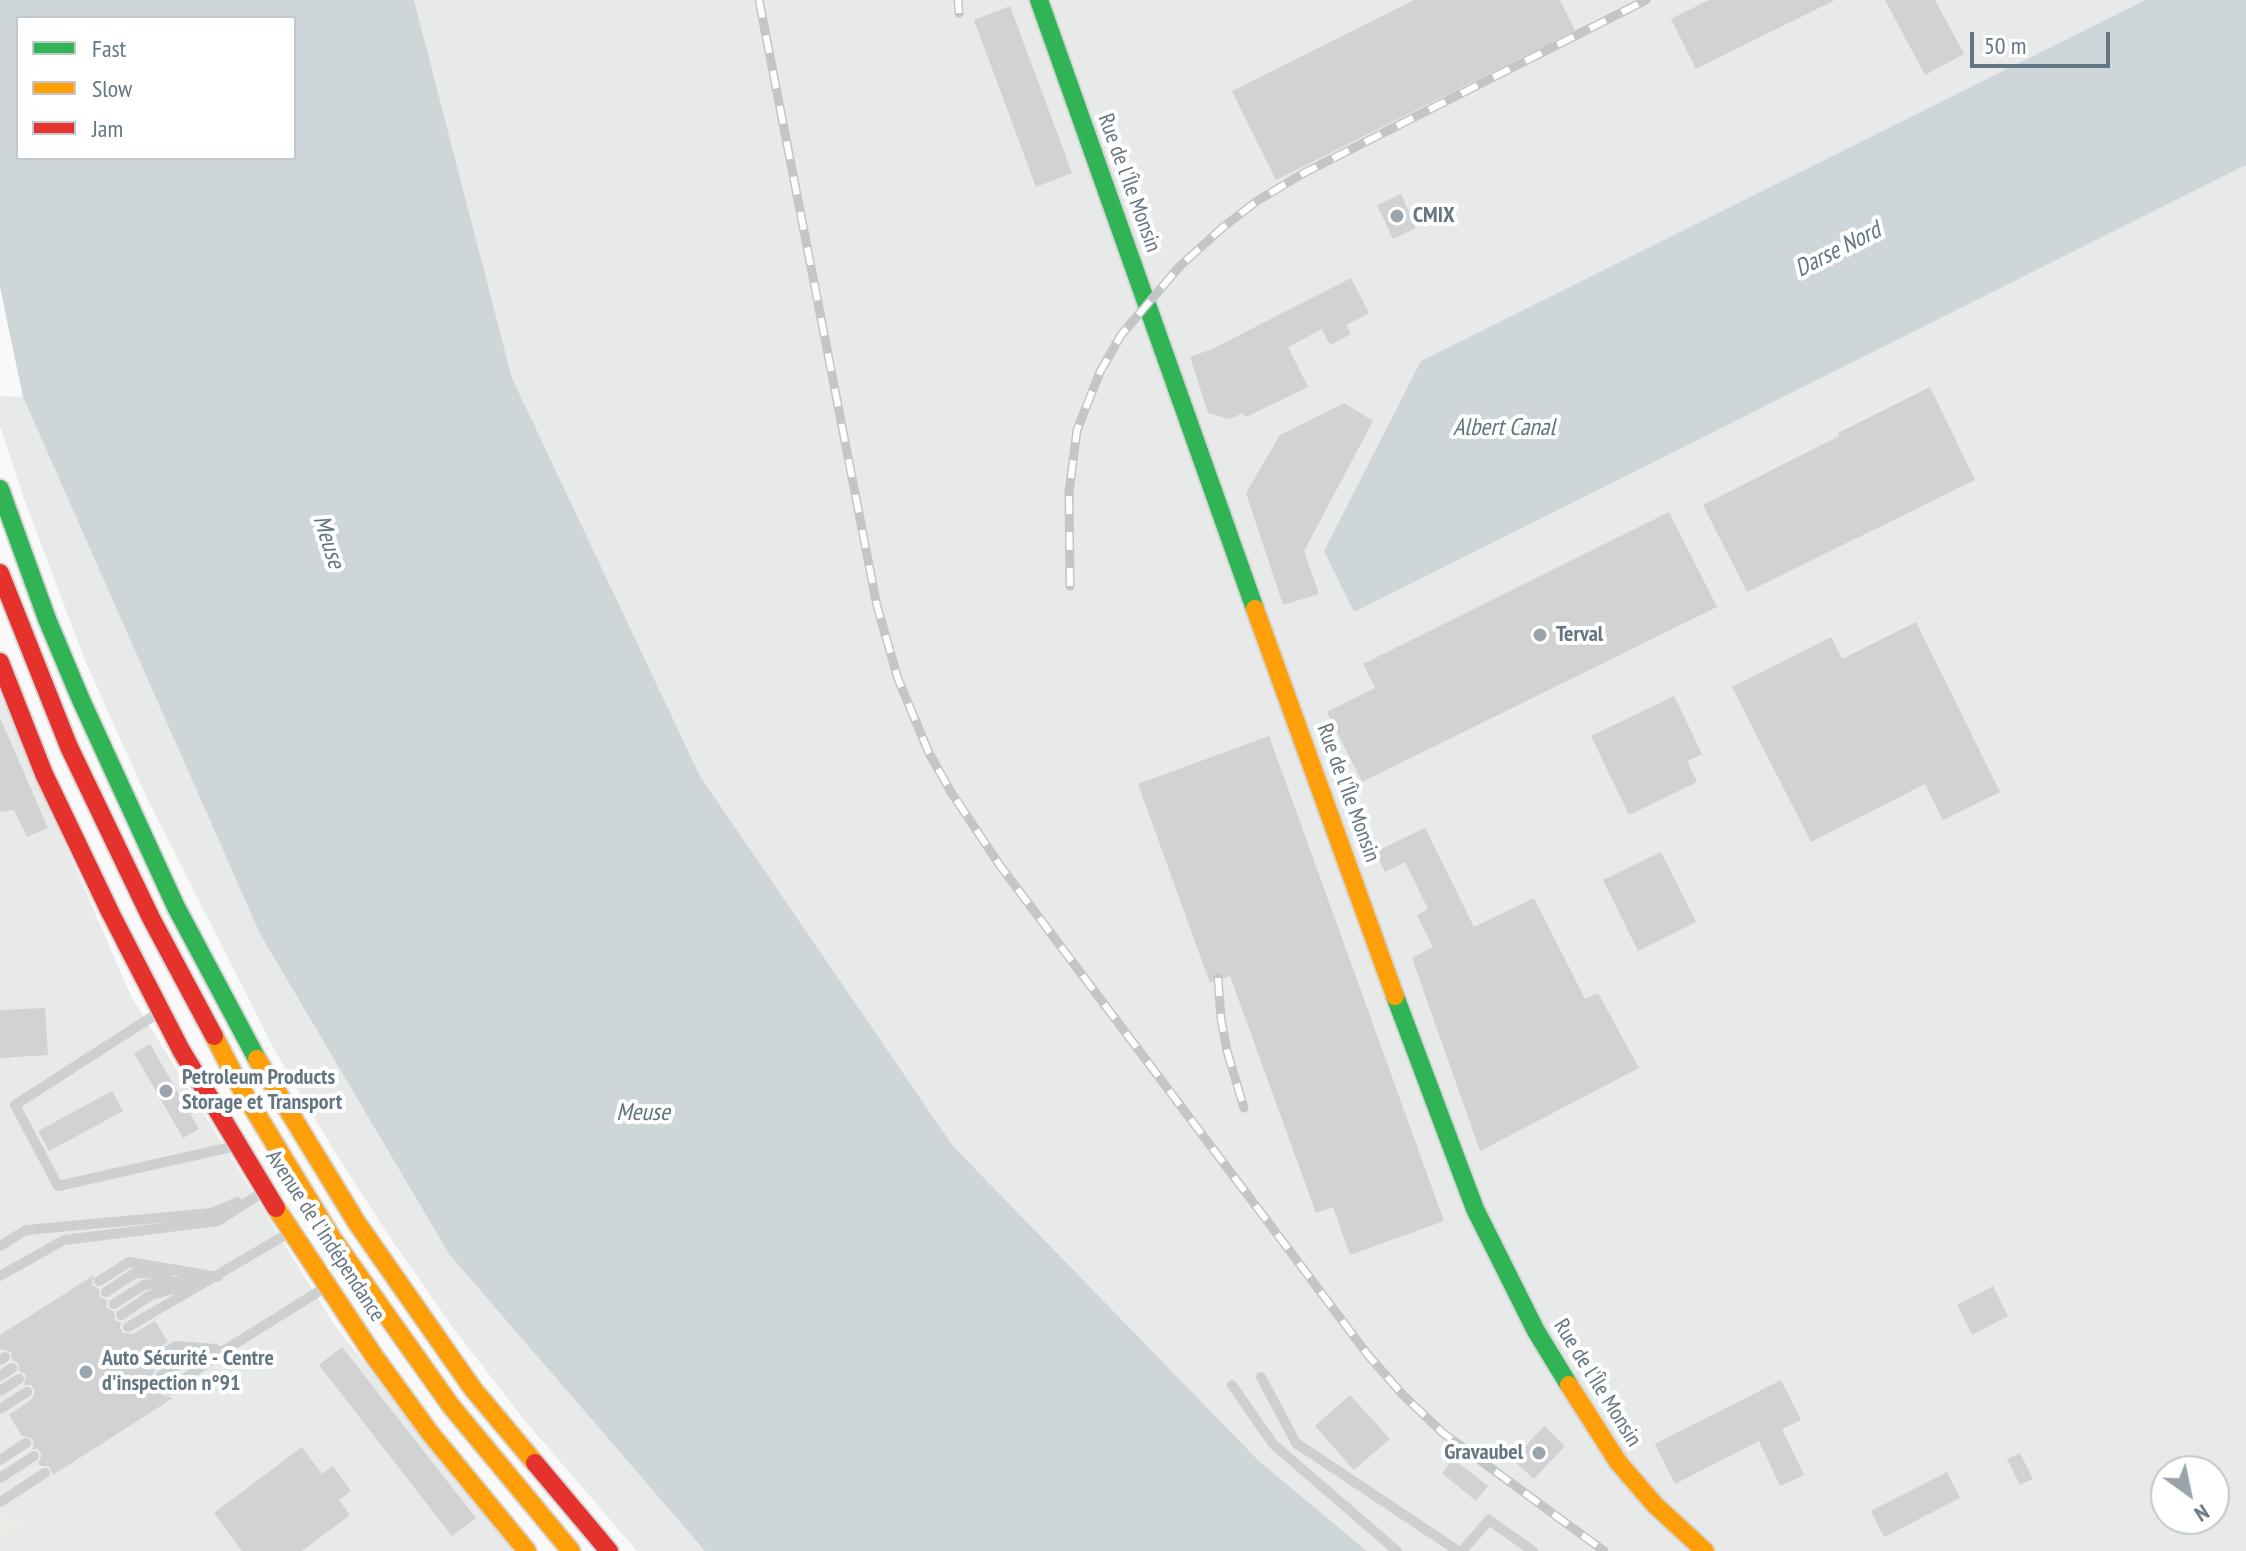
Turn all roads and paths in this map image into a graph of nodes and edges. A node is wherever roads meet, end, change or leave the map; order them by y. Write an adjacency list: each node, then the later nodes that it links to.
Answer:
1 (1039, 0): 42 (main road, Rue de l'Île Monsin)
2 (0, 489): 38 (main road)
3 (0, 573): 37 (main road)
4 (0, 662): 5 (main road, Avenue de l'Indépendance)
5 (161, 1011): 6 (main road, Avenue de l'Indépendance); 6 (lane)
6 (238, 1146): 7 (main road, Avenue de l'Indépendance)
7 (265, 1191): 8 (main road, Avenue de l'Indépendance); 9 (lane); 10 (lane)
8 (290, 1232): 11 (lane); 13 (main road, Avenue de l'Indépendance)
9 (0, 1246)
10 (0, 1276)
11 (218, 1277): 12 (lane); 14 (lane); 15 (lane); 16 (lane); 17 (lane)
12 (99, 1281)
13 (327, 1287): 18 (lane); 36 (main road, Avenue de l'Indépendance)
14 (106, 1292)
15 (114, 1304)
16 (121, 1315)
17 (128, 1327)
18 (225, 1350): 19 (lane); 22 (lane); 26 (lane)
19 (151, 1362)
20 (12, 1368): 21 (lane)
21 (0, 1376)
22 (160, 1376)
23 (1261, 1377): 40 (lane)
24 (19, 1379): 27 (lane)
25 (1232, 1385): 39 (lane)
26 (169, 1390)
27 (0, 1391)
28 (27, 1392): 29 (lane)
29 (0, 1409)
30 (26, 1443): 32 (lane)
31 (34, 1456): 34 (lane)
32 (0, 1460)
33 (45, 1473): 35 (lane)
34 (0, 1478)
35 (0, 1502)
36 (527, 1551)
37 (571, 1551)
38 (609, 1551)
39 (1397, 1551)
40 (1460, 1551): 41 (lane)
41 (1533, 1551)
42 (1705, 1551)

